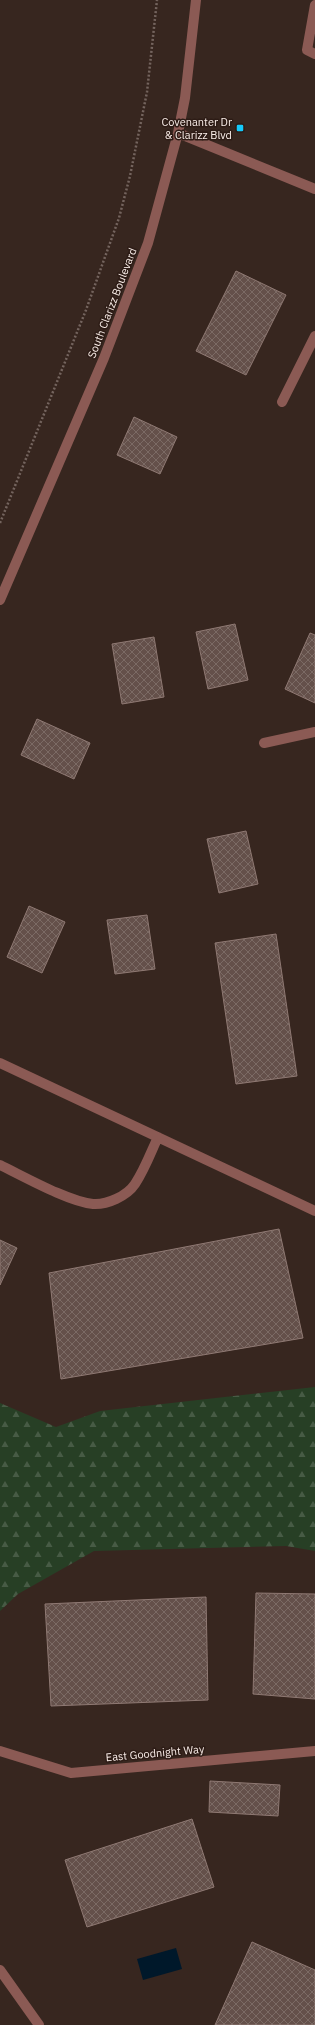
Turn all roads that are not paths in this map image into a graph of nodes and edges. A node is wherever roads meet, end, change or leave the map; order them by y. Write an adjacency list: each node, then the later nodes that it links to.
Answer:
1 (196, 0): 4 (street, South Clarizz Boulevard)
2 (315, 5): 3 (street)
3 (315, 54)
4 (178, 133): 5 (street); 8 (street, South Clarizz Boulevard)
5 (315, 189)
6 (315, 336): 7 (street)
7 (282, 402)
8 (0, 600)
9 (315, 732): 10 (street)
10 (264, 743)
11 (0, 1062): 12 (street)
12 (158, 1137): 13 (street); 14 (street)
13 (0, 1165)
14 (315, 1211)
15 (0, 1751): 16 (street, East Goodnight Way)
16 (315, 1751)
17 (0, 1970): 18 (street)
18 (39, 2025)

